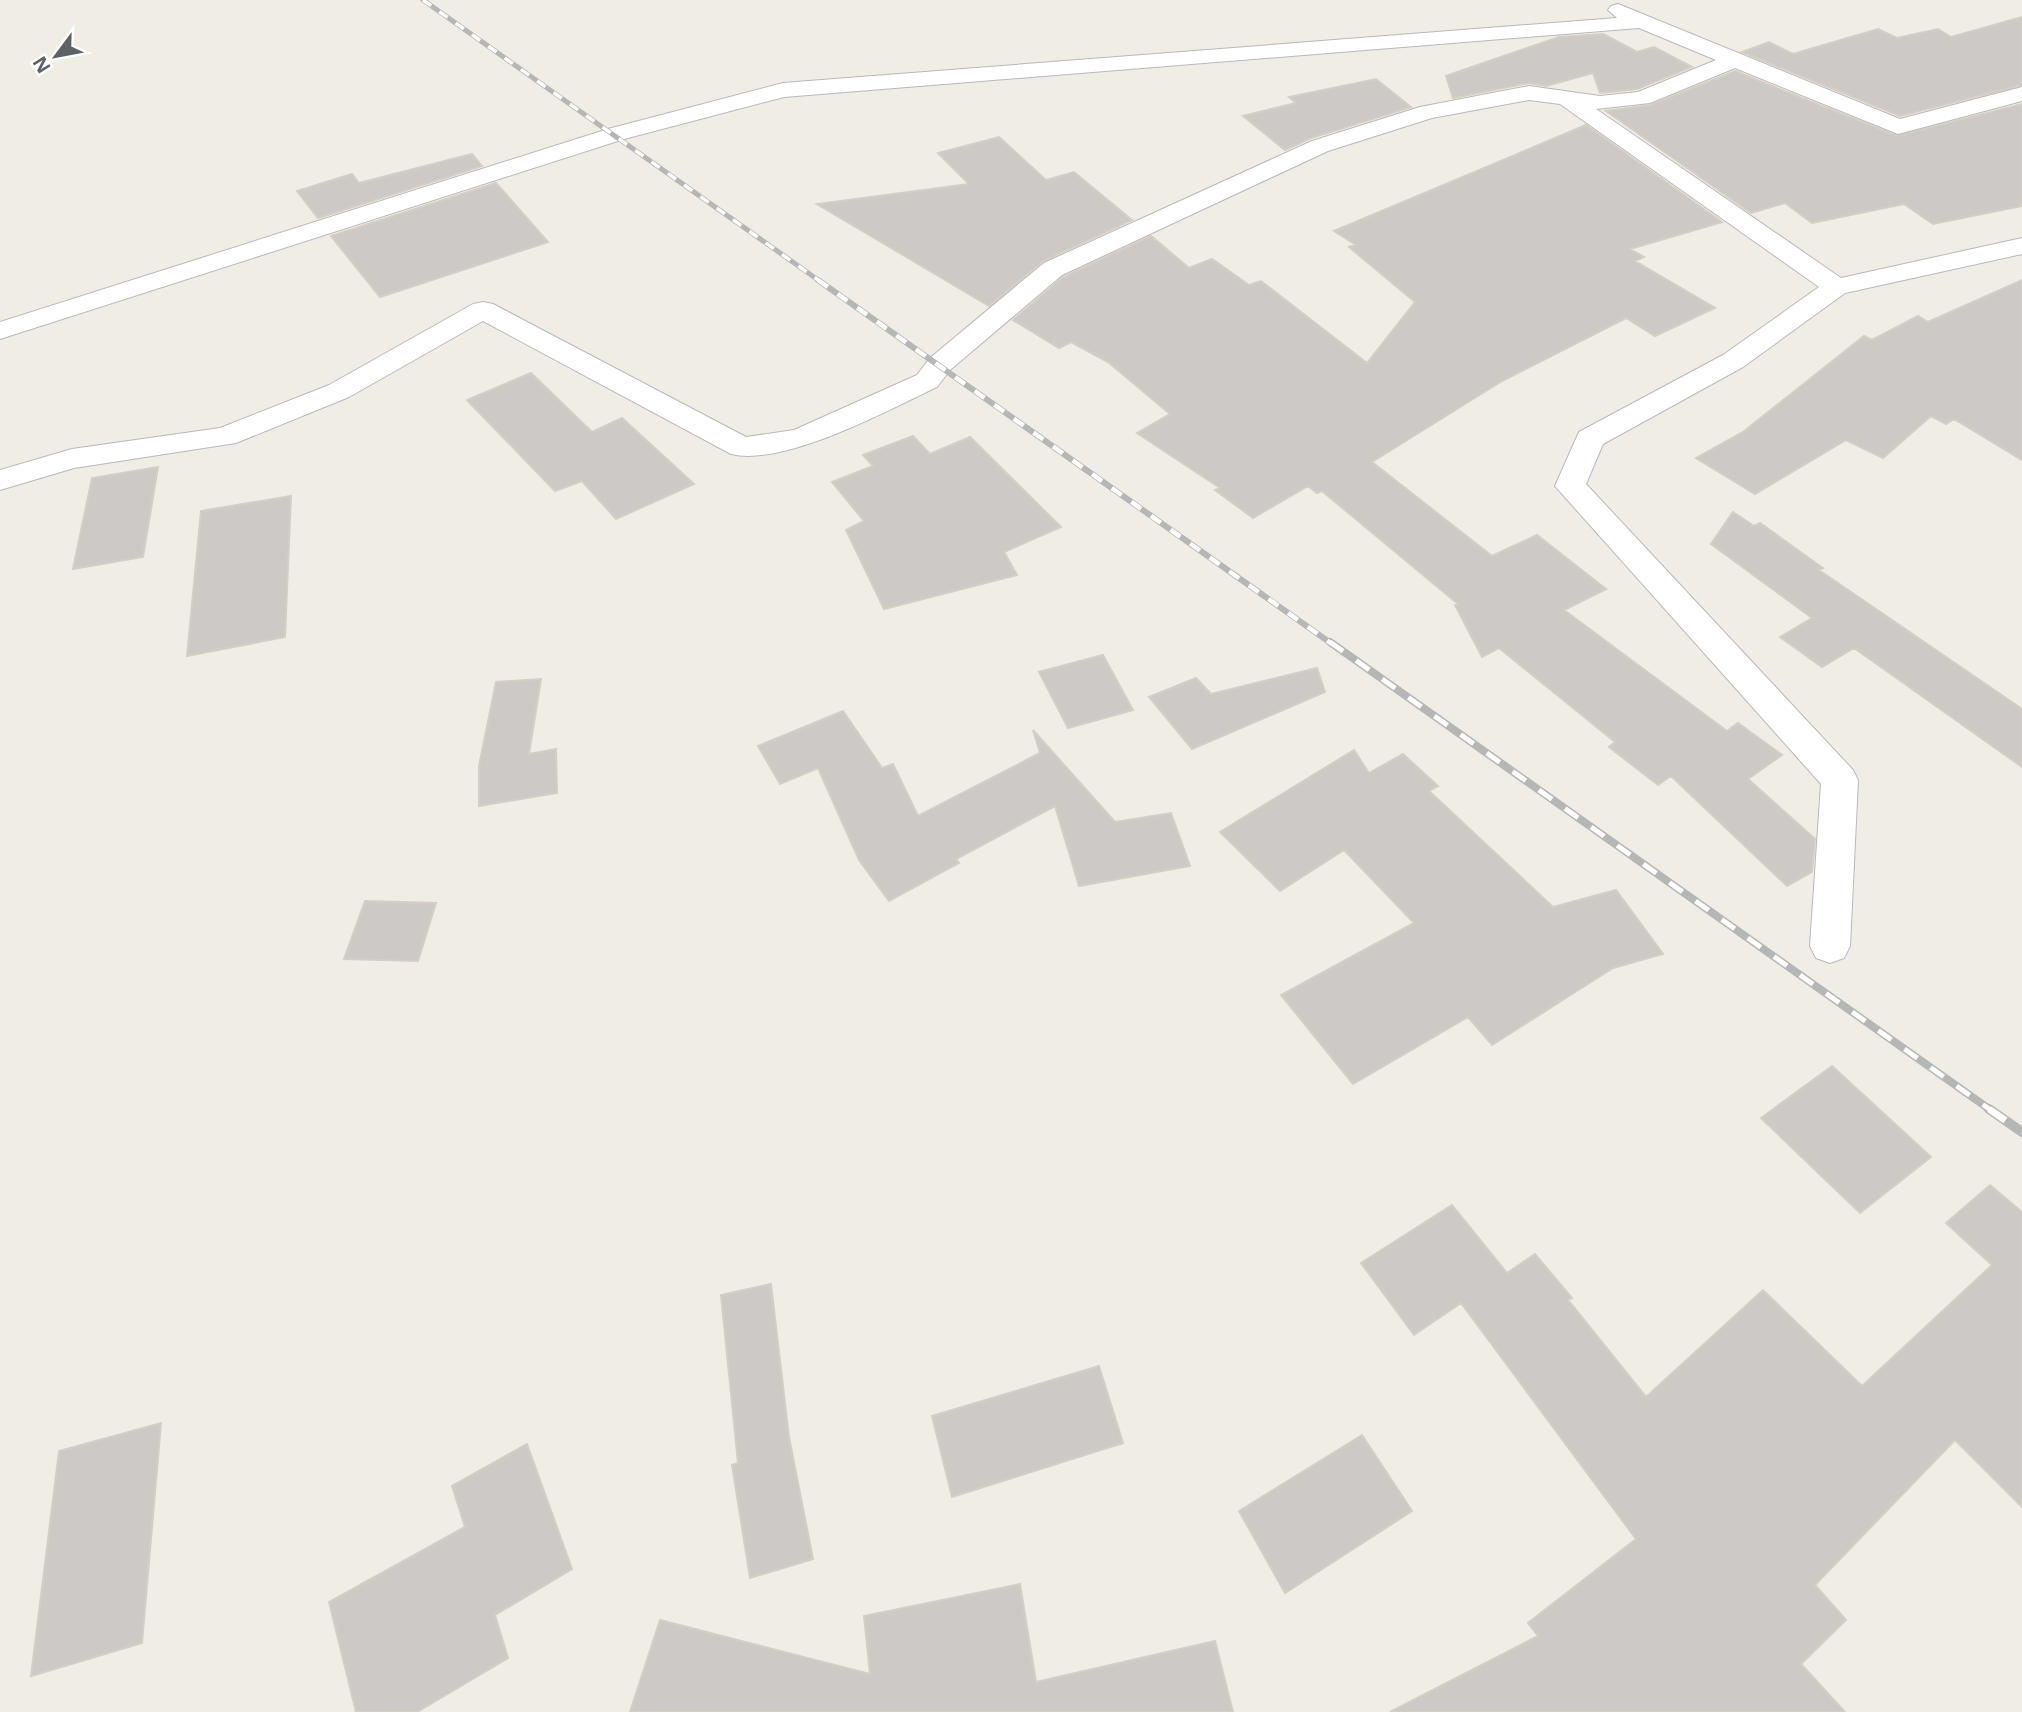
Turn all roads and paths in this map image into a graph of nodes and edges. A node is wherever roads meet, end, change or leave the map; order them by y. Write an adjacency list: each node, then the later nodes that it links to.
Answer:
1 (1600, 0): 2 (street)
2 (1641, 22): 3 (street); 8 (street)
3 (1735, 60): 4 (street); 5 (street)
4 (2022, 94)
5 (1565, 98): 7 (street); 9 (street)
6 (2022, 246): 7 (street)
7 (1836, 286): 10 (street)
8 (0, 331)
9 (0, 481)
10 (1830, 946)

